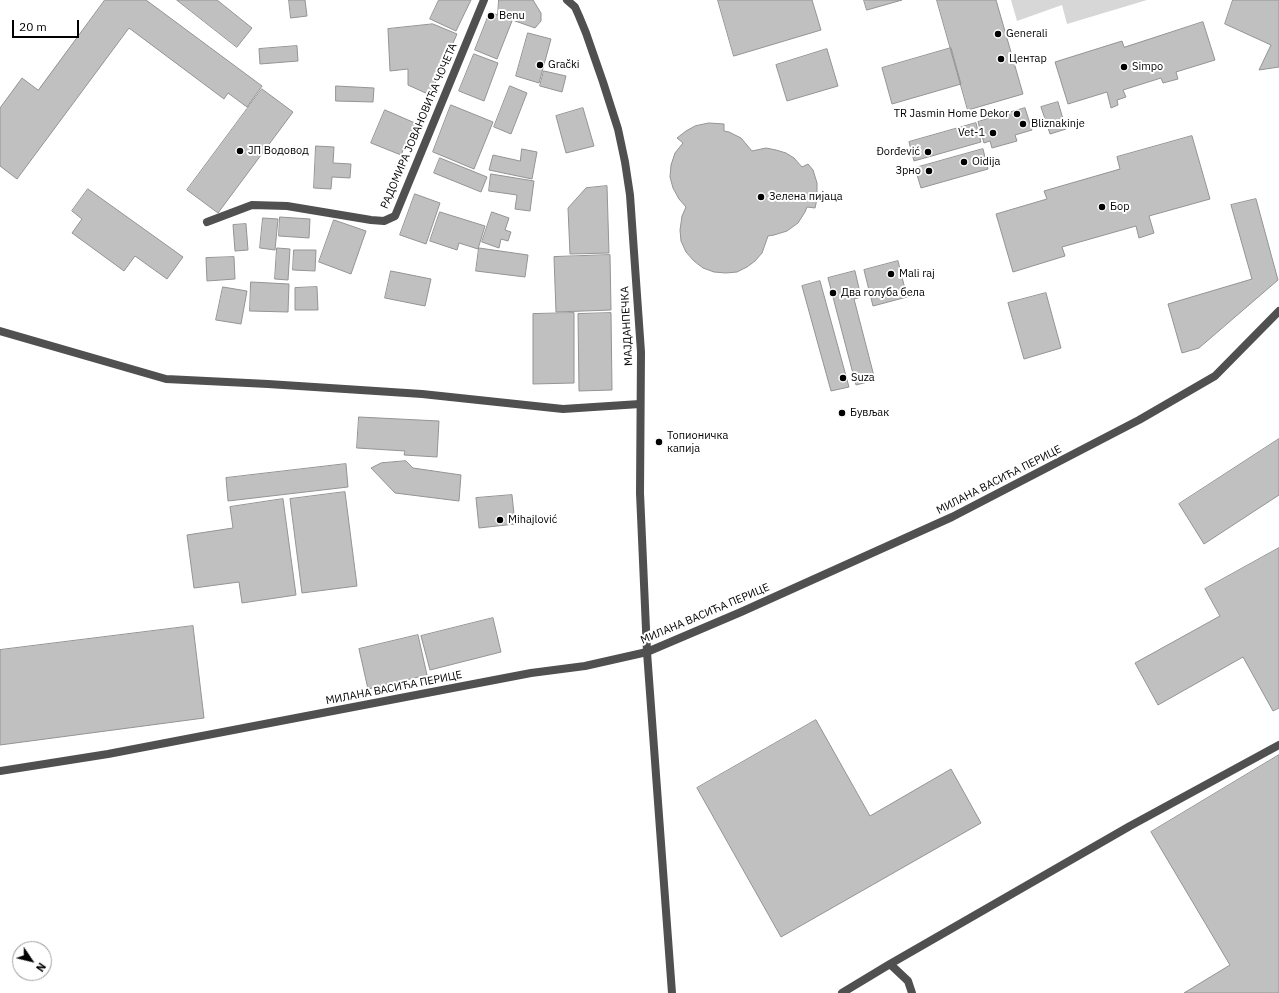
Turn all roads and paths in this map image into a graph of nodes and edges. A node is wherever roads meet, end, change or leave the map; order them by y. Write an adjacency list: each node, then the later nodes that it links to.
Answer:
1 (484, 0): 4 (street, РАДОМИРА ЈОВАНОВИЋА ЧОЧЕТА)
2 (568, 0): 3 (street, МАЈДАНПЕЧКА)
3 (575, 4): 7 (street, МАЈДАНПЕЧКА)
4 (207, 222)
5 (1279, 311): 8 (street, МИЛАНА ВАСИЋА ПЕРИЦЕ)
6 (0, 331): 7 (street)
7 (640, 404): 8 (street, МАЈДАНПЕЧКА)
8 (647, 652): 10 (street, МИЛАНА ВАСИЋА ПЕРИЦЕ); 12 (street, МАЈДАНПЕЧКА)
9 (1279, 744): 11 (street)
10 (0, 771)
11 (890, 964): 13 (street); 14 (street)
12 (672, 993)
13 (842, 993)
14 (912, 993)

